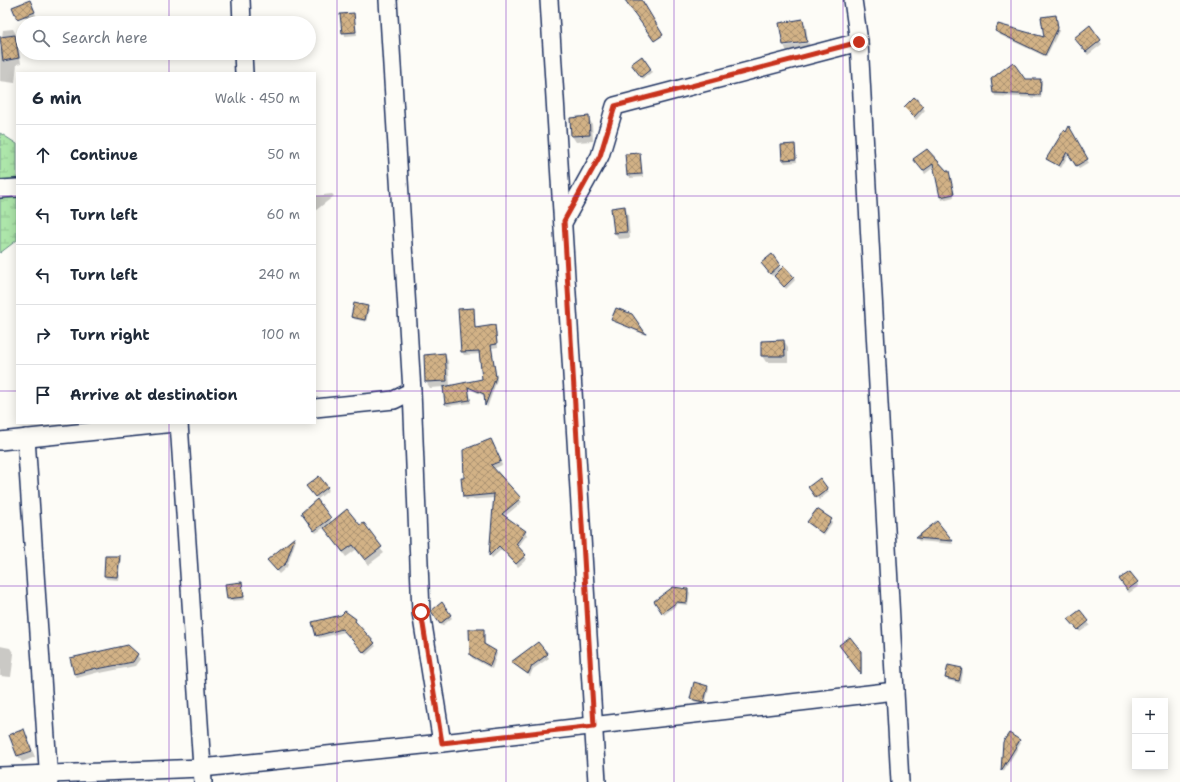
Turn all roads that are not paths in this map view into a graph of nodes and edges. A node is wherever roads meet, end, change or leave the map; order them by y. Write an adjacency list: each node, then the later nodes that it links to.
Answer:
1 (241, 0): 5 (street)
2 (388, 0): 12 (street)
3 (549, 0): 11 (street)
4 (853, 0): 6 (street)
5 (242, 16)
6 (859, 42): 11 (street); 18 (street)
7 (243, 60): 8 (street)
8 (244, 72)
9 (16, 188): 10 (street)
10 (0, 189)
11 (564, 221): 19 (street)
12 (412, 391): 13 (street); 20 (street)
13 (316, 408)
14 (164, 424): 16 (street)
15 (179, 424): 21 (street)
16 (26, 438): 17 (street); 23 (street)
17 (0, 441)
18 (895, 691): 19 (street); 25 (street)
19 (594, 726): 20 (street); 24 (street)
20 (442, 743): 21 (street)
21 (202, 775): 23 (street)
22 (0, 776): 23 (street)
23 (49, 778)
24 (597, 782)
25 (900, 782)

